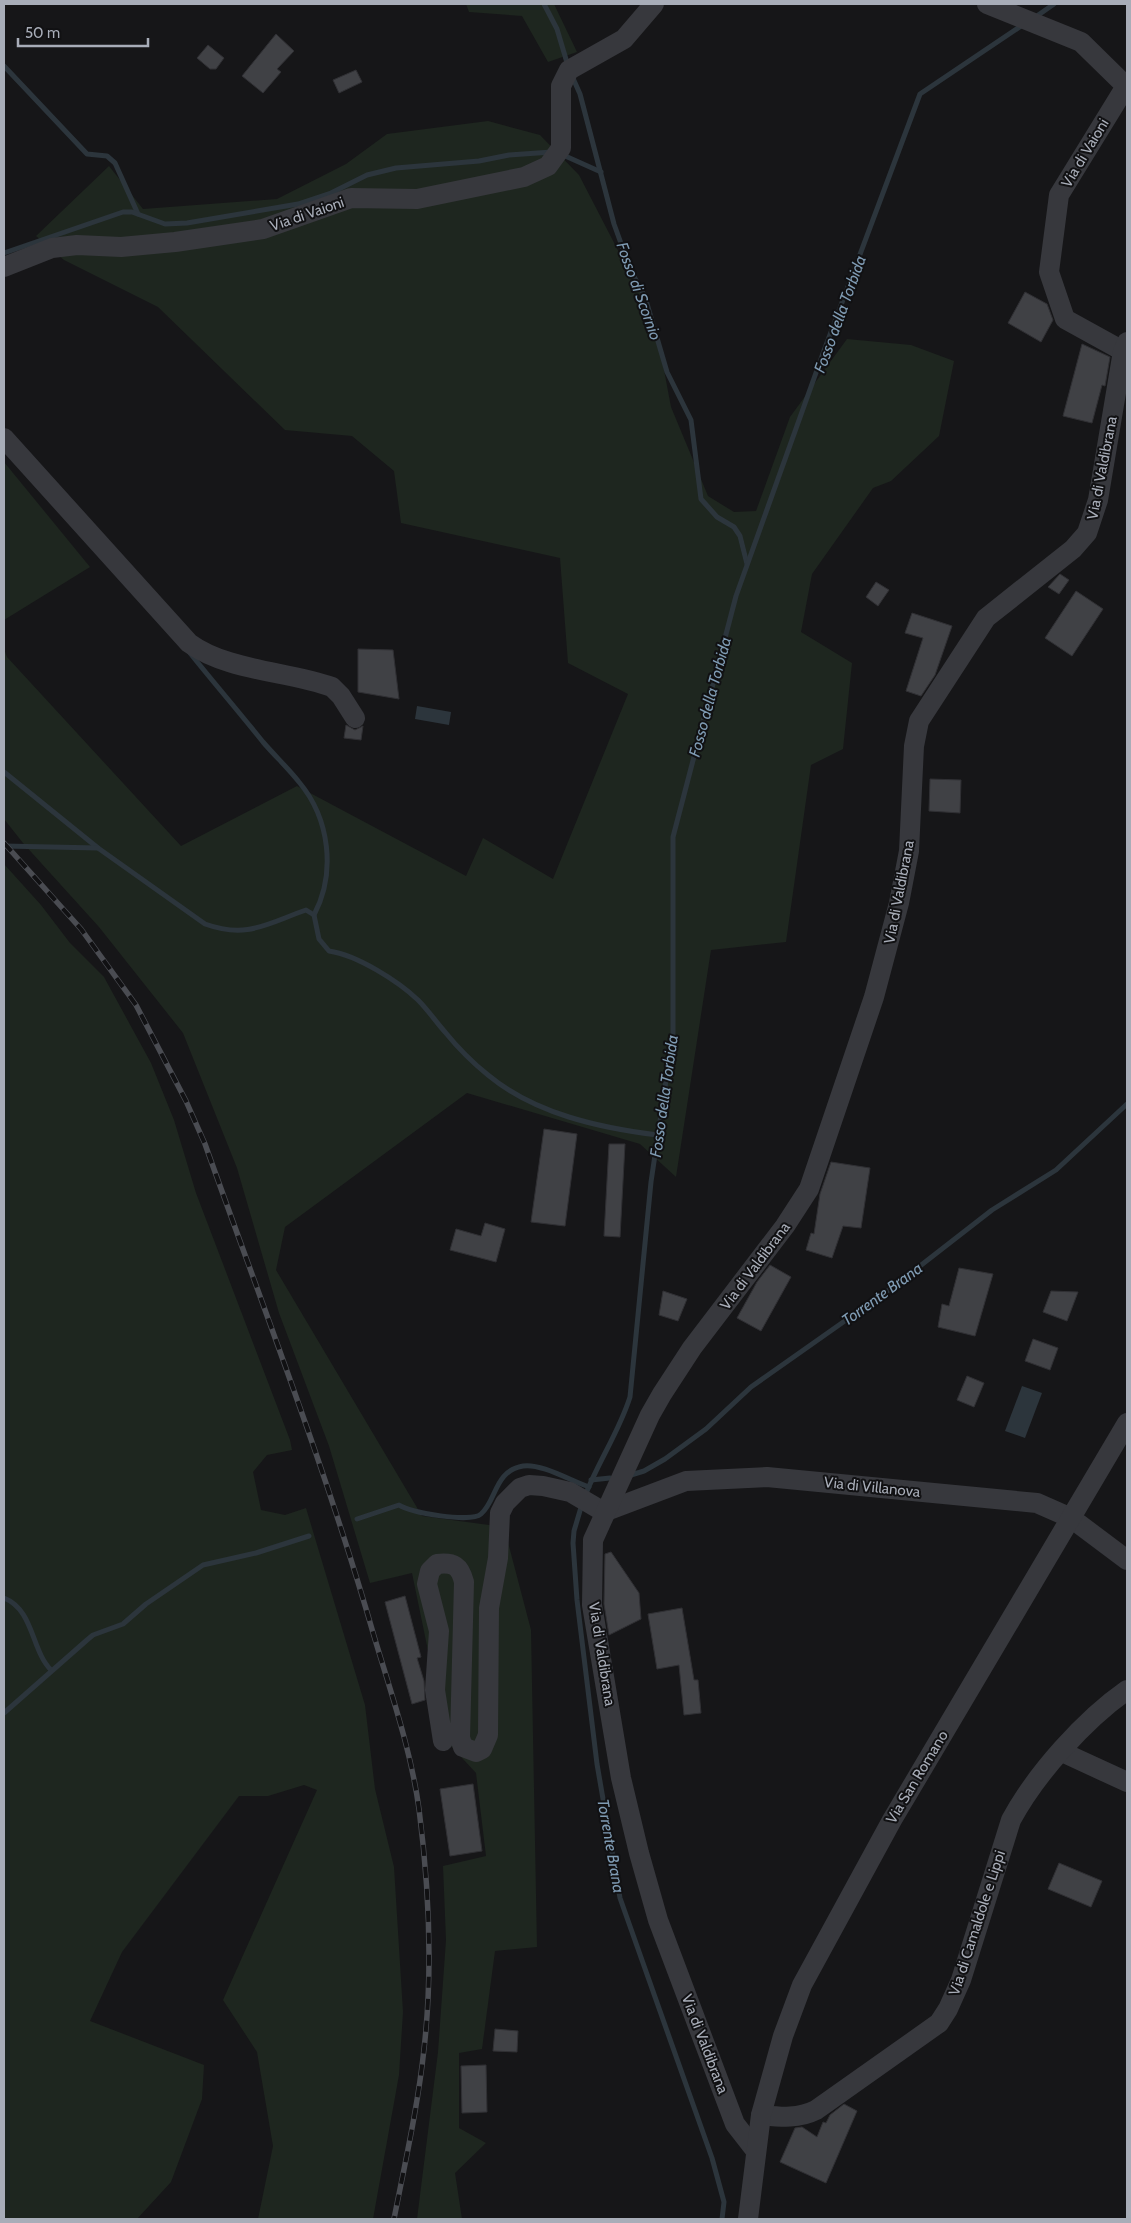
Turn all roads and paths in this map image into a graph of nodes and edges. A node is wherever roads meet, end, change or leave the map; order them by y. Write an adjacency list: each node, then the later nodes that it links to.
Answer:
1 (654, 4): 3 (street, Via di Vaioni)
2 (987, 4): 4 (street, Via di Vaioni)
3 (4, 266)
4 (1125, 347): 8 (street, Via di Valdibrana)
5 (4, 438): 6 (street)
6 (355, 718)
7 (1127, 1423): 9 (street, Via San Romano)
8 (604, 1512): 9 (street, Via di Villanova); 12 (street); 16 (street, Via di Valdibrana)
9 (1071, 1518): 10 (street, Via di Villanova); 15 (street, Via San Romano)
10 (1127, 1560)
11 (1127, 1690): 13 (street, Via di Camaldole e Lippi)
12 (443, 1741)
13 (1062, 1752): 14 (street); 15 (street, Via di Camaldole e Lippi)
14 (1127, 1782)
15 (761, 2115): 16 (street, Via San Romano)
16 (756, 2151): 17 (street)
17 (748, 2219)

